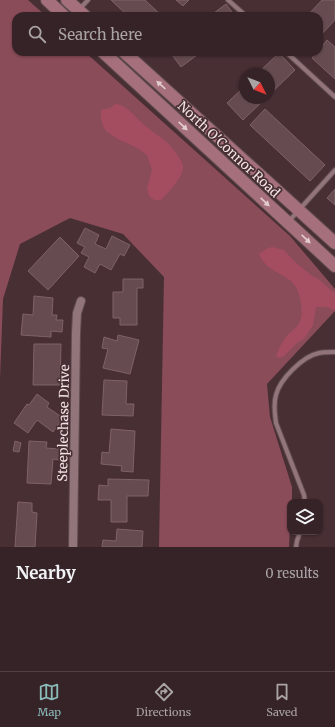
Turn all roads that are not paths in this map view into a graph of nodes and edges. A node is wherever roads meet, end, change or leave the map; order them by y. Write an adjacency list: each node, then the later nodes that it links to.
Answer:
1 (47, 0): 5 (main road)
2 (66, 0): 5 (lane); 6 (main road)
3 (88, 0): 7 (lane)
4 (228, 0): 8 (lane)
5 (60, 12)
6 (77, 12)
7 (80, 12)
8 (242, 12)
9 (107, 56): 15 (main road, North O'Connor Road, one-way to 15)
10 (128, 56): 14 (main road, North O'Connor Road, one-way to 10)
11 (290, 56): 12 (lane)
12 (335, 97)
13 (335, 170): 14 (lane)
14 (298, 210): 15 (lane); 16 (main road, North O'Connor Road)
15 (288, 222): 17 (main road, North O'Connor Road, one-way to 17)
16 (335, 243)
17 (335, 266)
18 (81, 301): 22 (street, Steeplechase Drive)
19 (335, 352): 20 (lane)
20 (305, 499)
21 (299, 535): 23 (lane)
22 (73, 547)
23 (296, 547)

